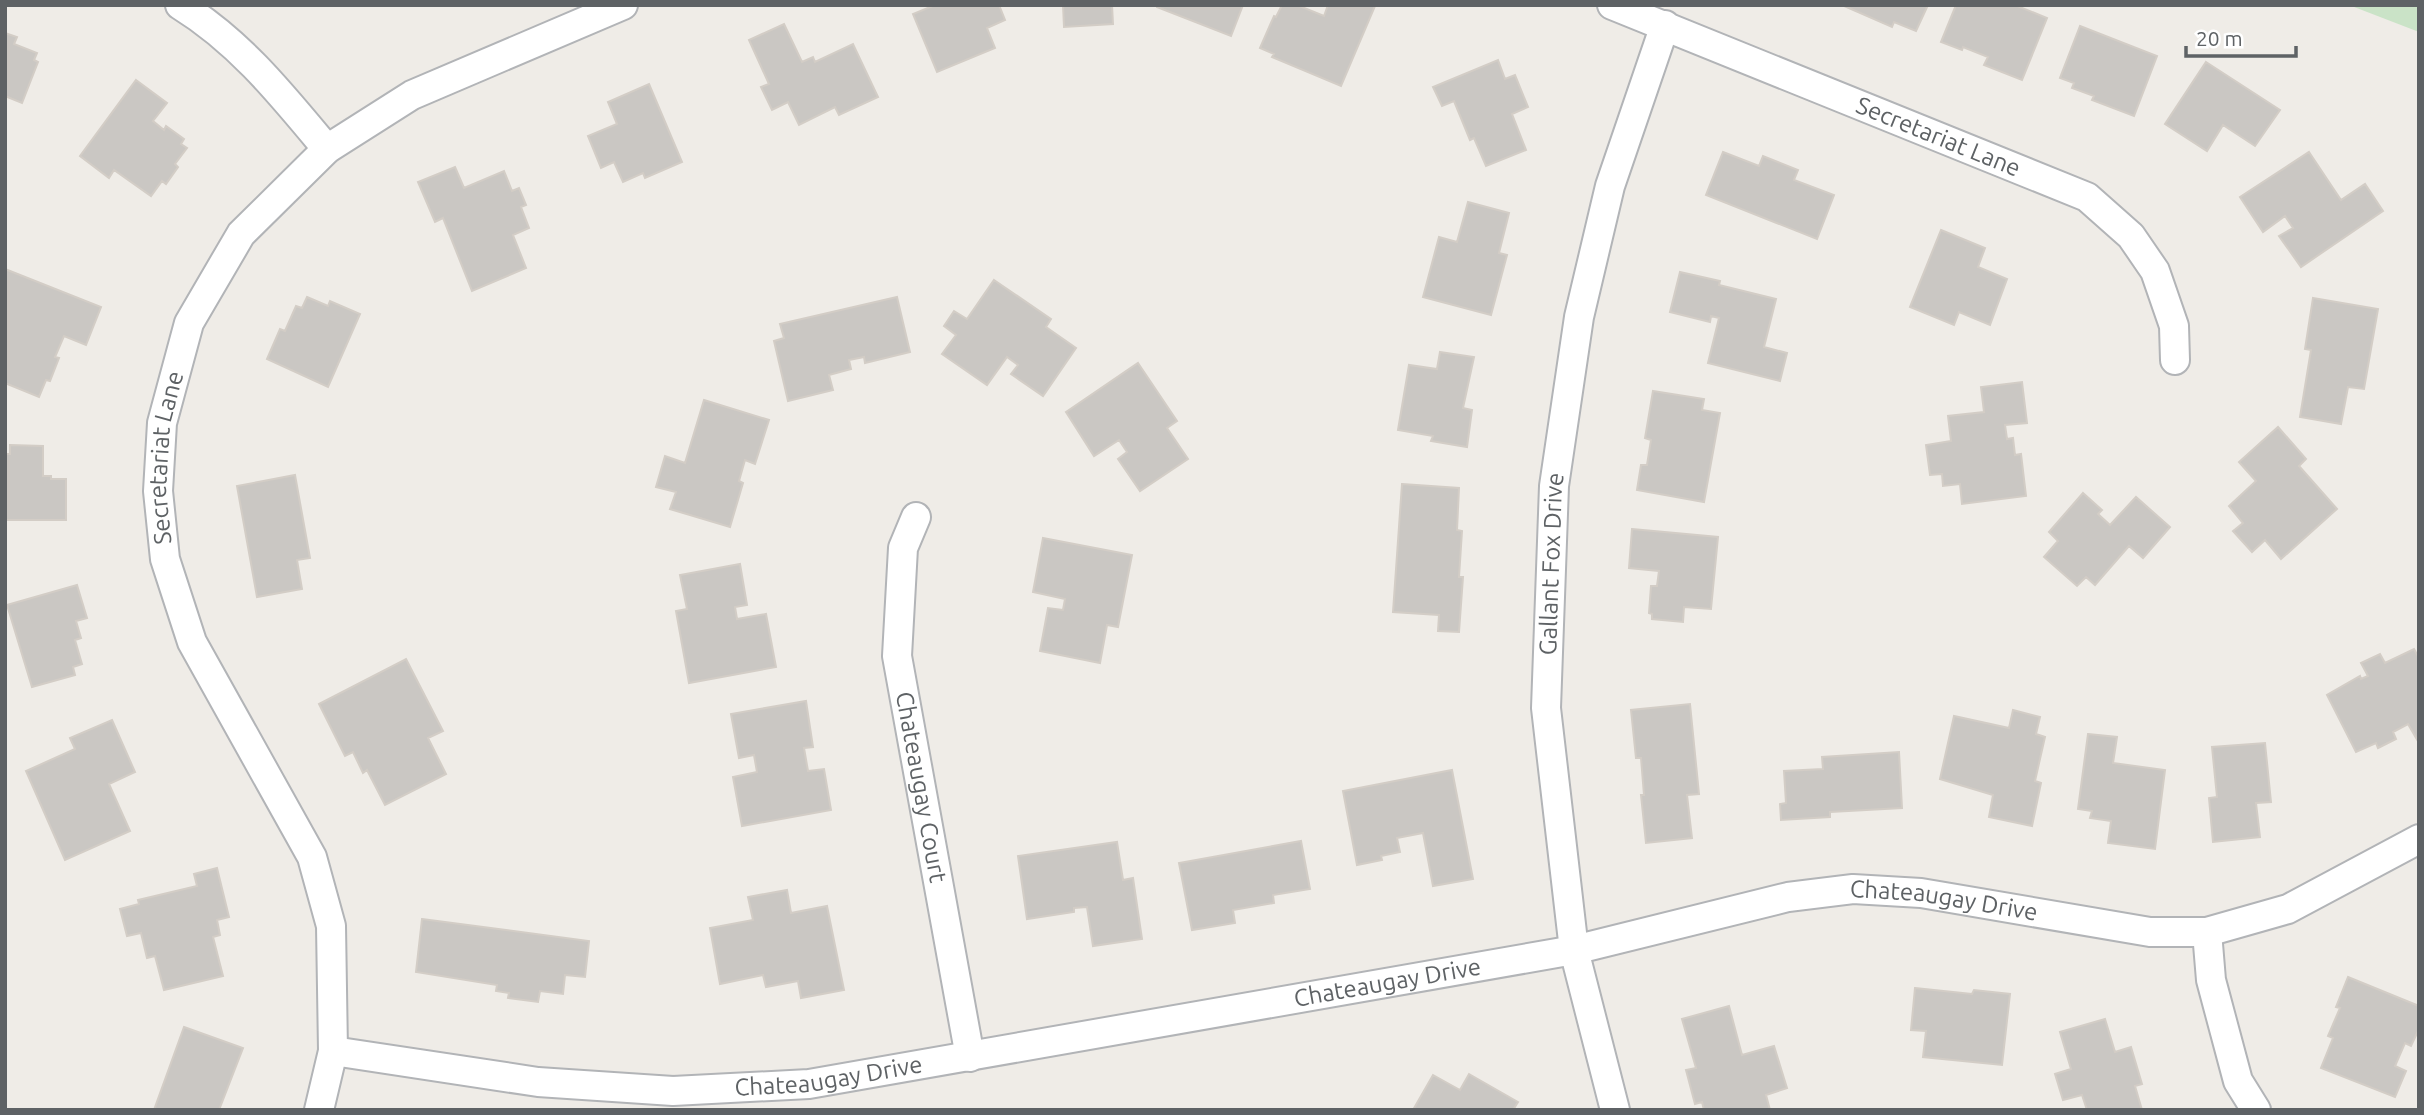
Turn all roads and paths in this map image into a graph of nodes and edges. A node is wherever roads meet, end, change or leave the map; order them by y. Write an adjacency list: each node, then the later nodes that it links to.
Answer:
1 (180, 5): 5 (street)
2 (623, 5): 5 (street, Secretariat Lane)
3 (1612, 5): 4 (street, Secretariat Lane)
4 (1665, 25): 6 (street, Secretariat Lane); 10 (street, Gallant Fox Drive)
5 (327, 149): 11 (street, Secretariat Lane)
6 (2175, 360)
7 (916, 517): 12 (street, Chateaugay Court)
8 (2419, 839): 9 (street, Chateaugay Drive)
9 (2207, 932): 10 (street, Chateaugay Drive); 15 (street)
10 (1574, 950): 12 (street, Chateaugay Drive); 14 (street, Gallant Fox Drive)
11 (333, 1051): 12 (street, Chateaugay Drive); 13 (street, Secretariat Lane)
12 (970, 1057)
13 (318, 1110)
14 (1615, 1110)
15 (2256, 1110)

